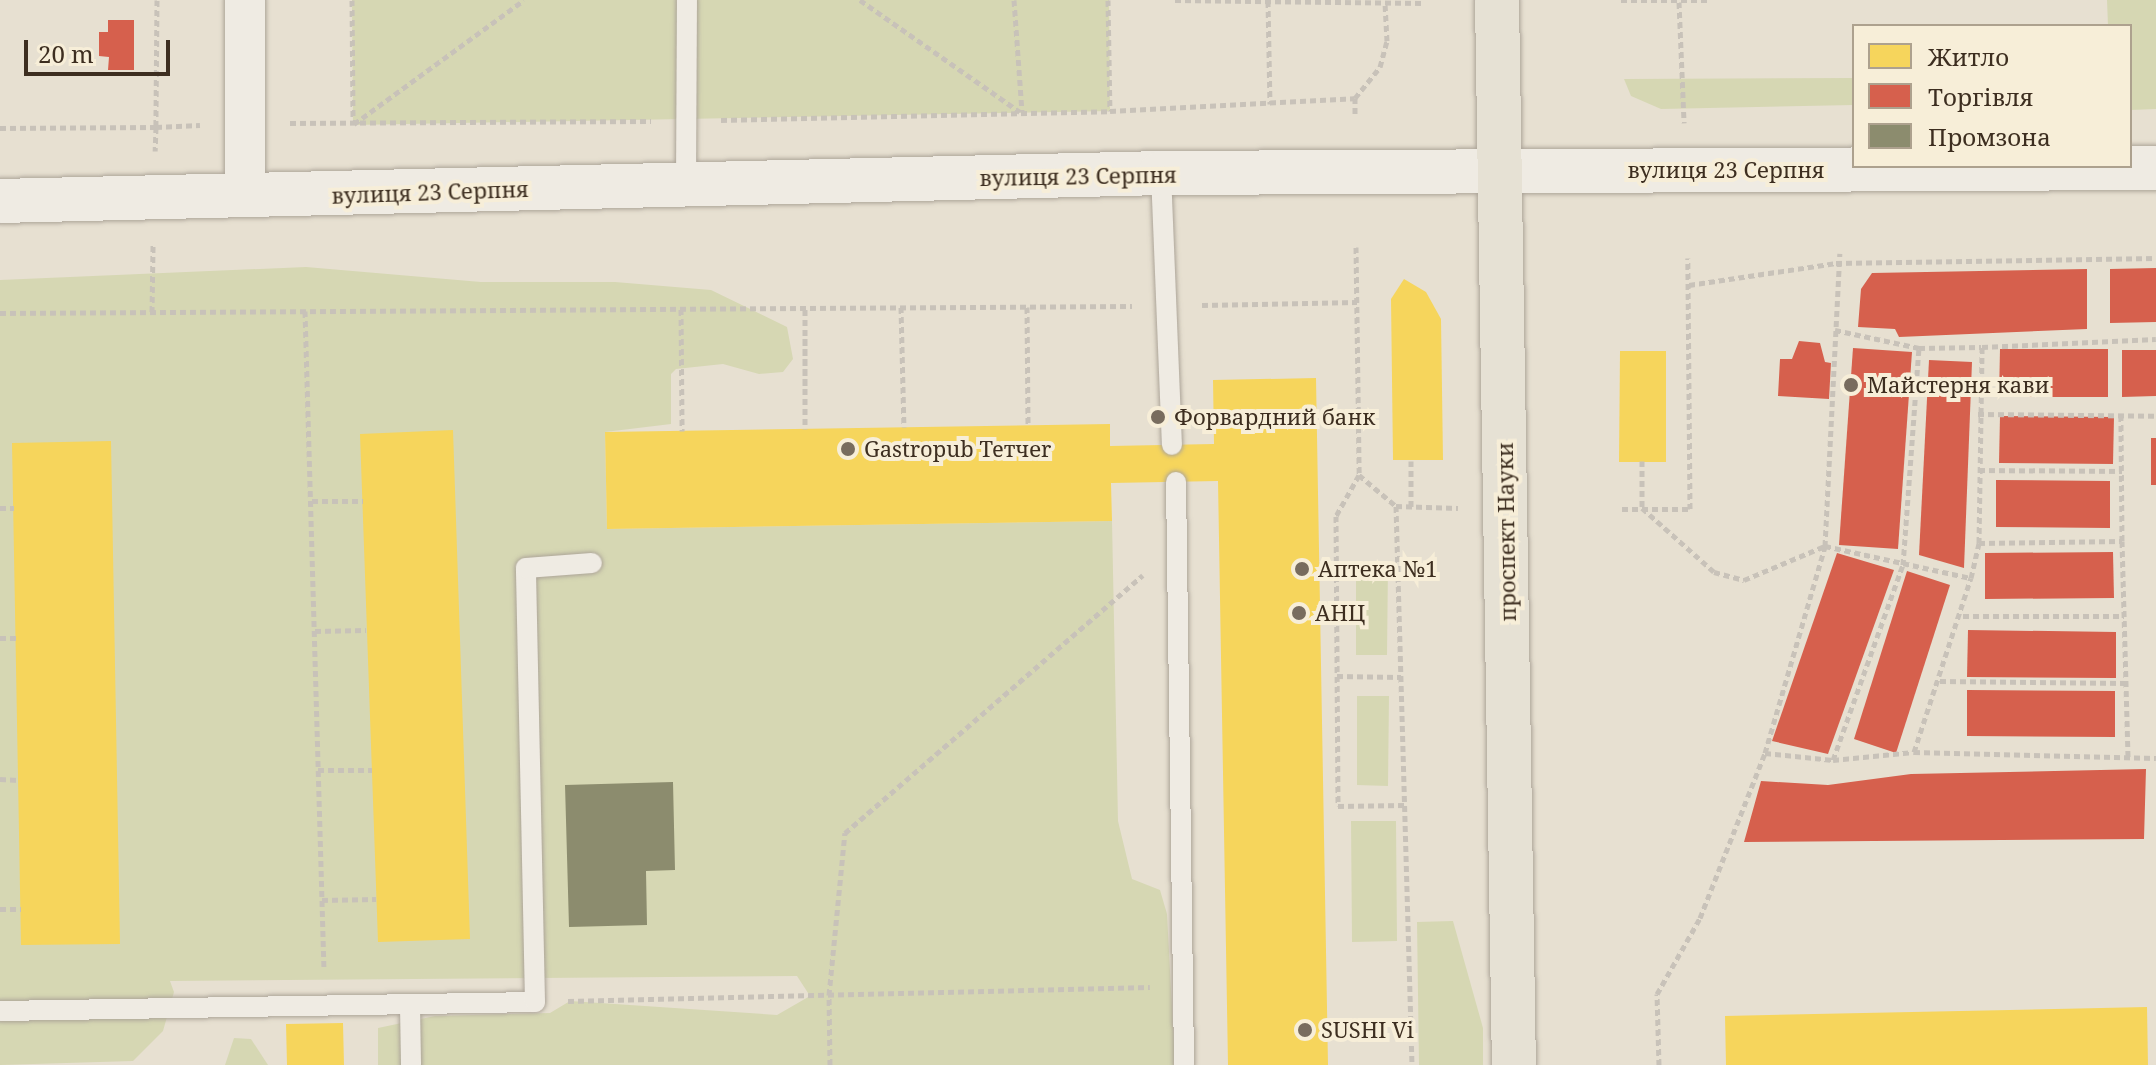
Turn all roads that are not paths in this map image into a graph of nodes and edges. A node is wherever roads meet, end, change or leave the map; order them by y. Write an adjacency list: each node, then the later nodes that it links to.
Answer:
1 (245, 0): 8 (street)
2 (687, 0): 7 (lane)
3 (1497, 0): 5 (main road, проспект Науки)
4 (2156, 168): 5 (street, вулиця 23 Серпня)
5 (1500, 172): 6 (street, вулиця 23 Серпня); 17 (main road, проспект Науки)
6 (1161, 173): 7 (street, вулиця 23 Серпня); 10 (lane)
7 (686, 184): 8 (street, вулиця 23 Серпня)
8 (245, 197): 9 (street, вулиця 23 Серпня)
9 (0, 201)
10 (1172, 445)
11 (1176, 482): 16 (lane)
12 (592, 563): 13 (lane)
13 (410, 1006): 14 (lane); 15 (lane)
14 (0, 1011)
15 (411, 1065)
16 (1184, 1065)
17 (1514, 1065)

